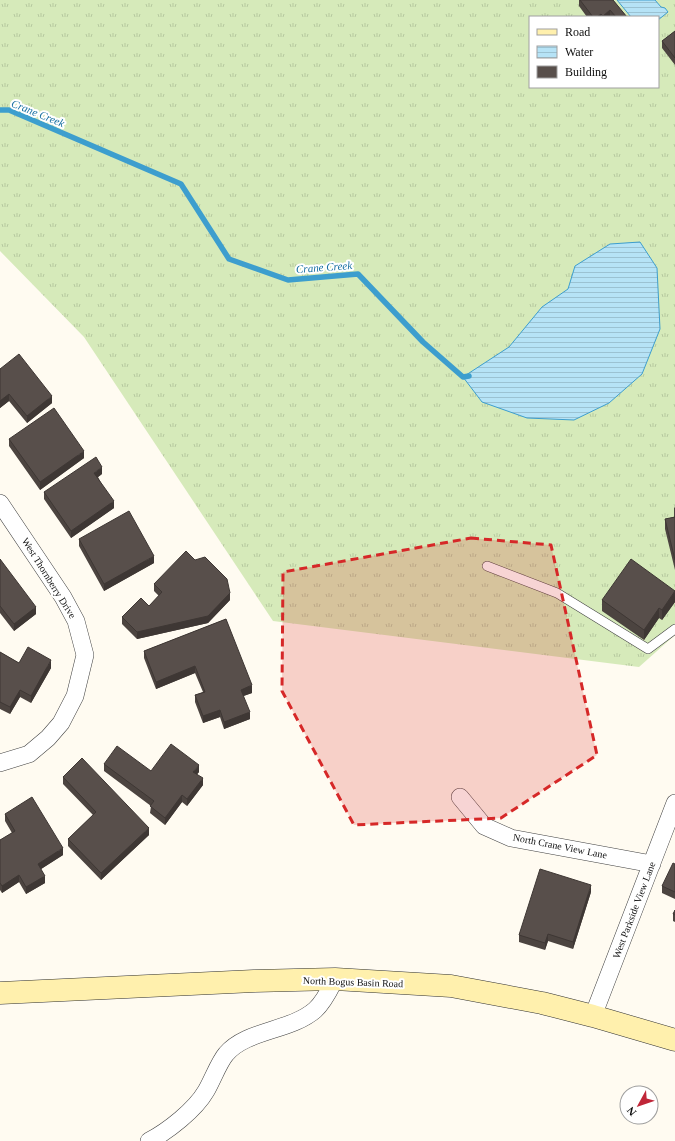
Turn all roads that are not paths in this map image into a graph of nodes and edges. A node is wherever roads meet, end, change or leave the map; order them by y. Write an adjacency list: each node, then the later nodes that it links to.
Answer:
1 (0, 503): 4 (street, West Thornberry Drive)
2 (487, 566): 3 (lane)
3 (675, 629)
4 (0, 763)
5 (460, 797): 7 (street, North Crane View Lane)
6 (675, 803): 7 (street, West Parkside View Lane)
7 (652, 864): 10 (street, West Parkside View Lane)
8 (335, 979): 9 (street, North Bogus Basin Road); 10 (street, North Bogus Basin Road); 12 (street)
9 (0, 993)
10 (593, 1016): 11 (street, North Bogus Basin Road)
11 (675, 1040)
12 (149, 1141)

